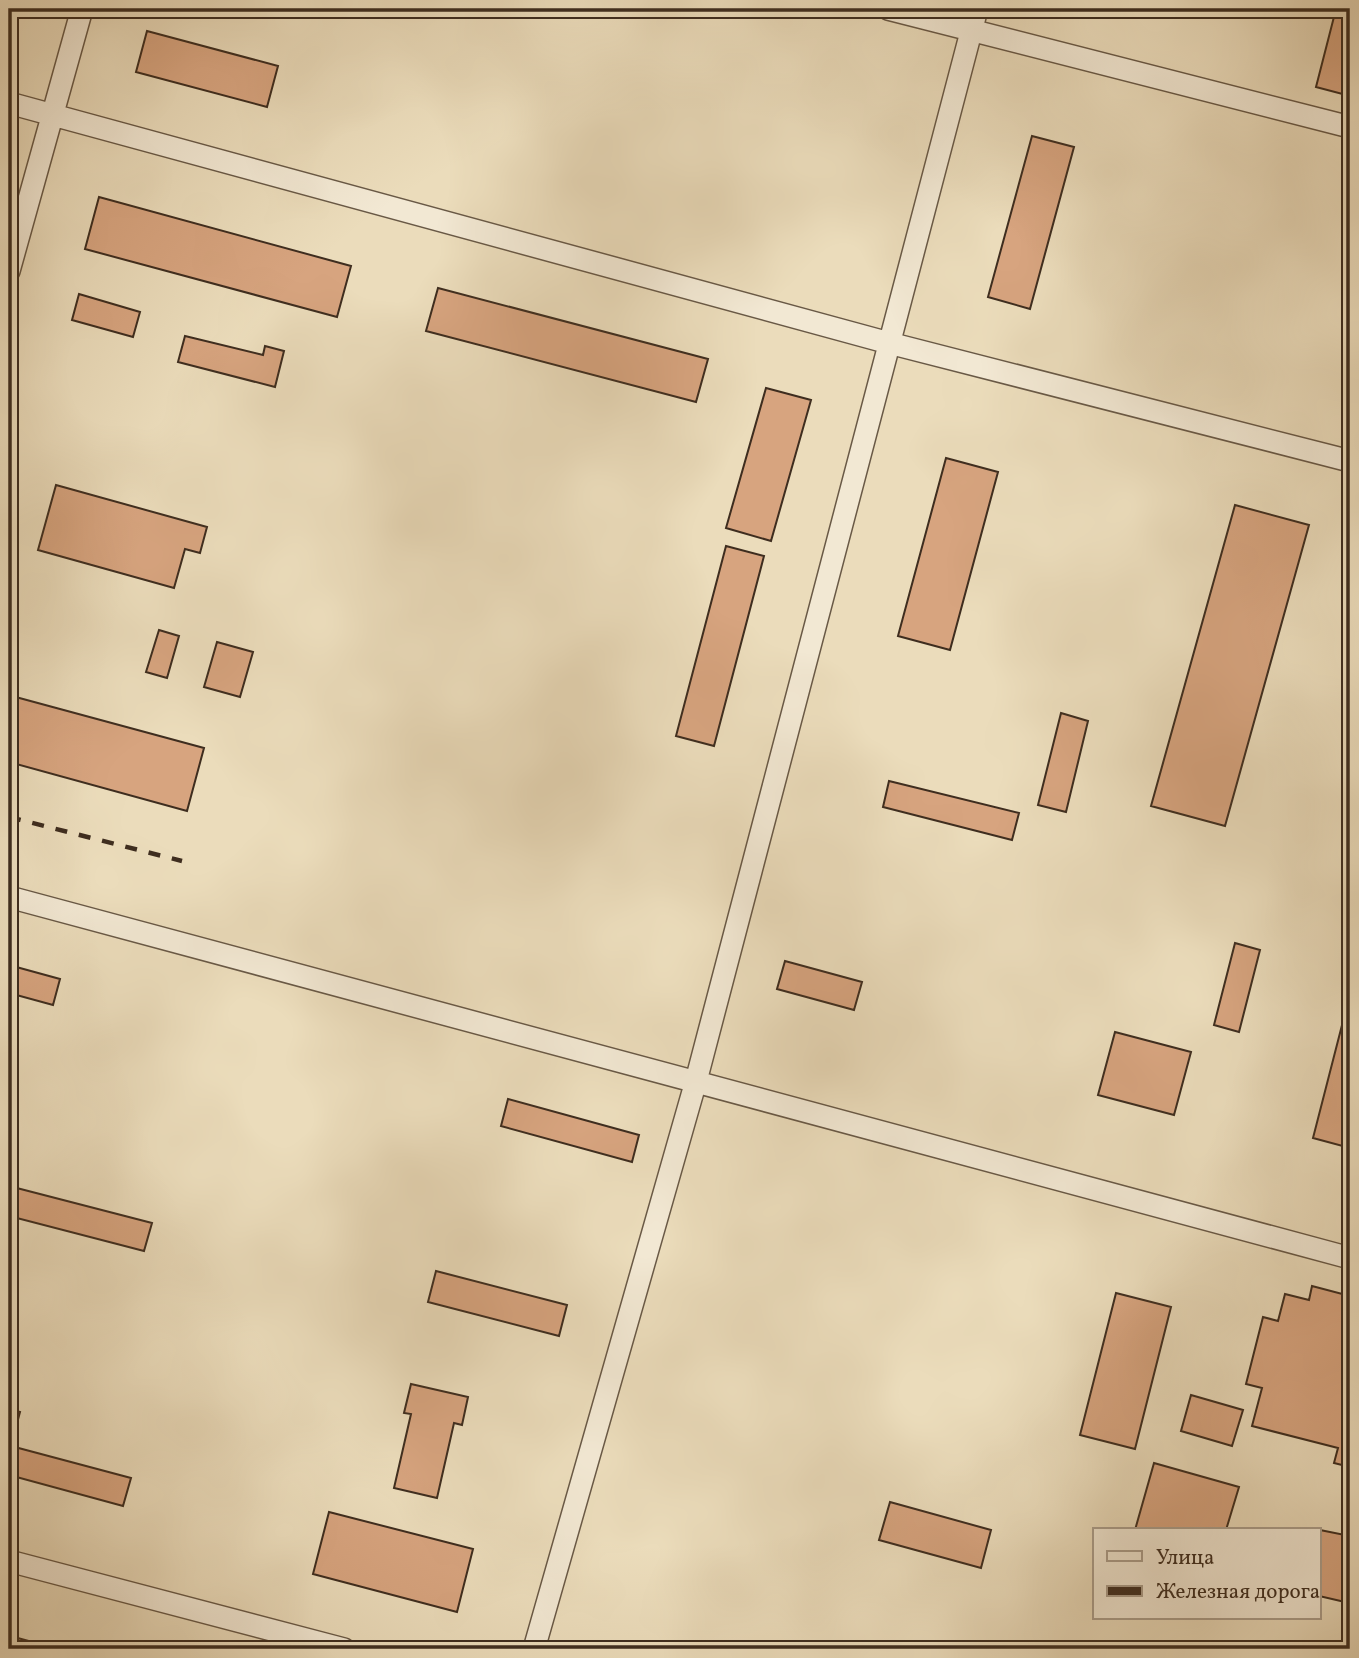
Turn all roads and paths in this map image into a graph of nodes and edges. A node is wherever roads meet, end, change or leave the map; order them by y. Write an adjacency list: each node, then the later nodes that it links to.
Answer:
1 (82, 9): 6 (lane)
2 (888, 9): 4 (lane)
3 (977, 9): 4 (lane)
4 (973, 32): 7 (lane); 9 (lane)
5 (9, 103): 6 (lane)
6 (51, 114): 8 (lane); 9 (lane)
7 (1350, 127)
8 (9, 271)
9 (889, 343): 10 (lane); 12 (lane)
10 (1350, 461)
11 (9, 897): 12 (lane)
12 (696, 1082): 13 (lane); 16 (lane)
13 (1350, 1258)
14 (9, 1561): 15 (lane)
15 (344, 1649)
16 (534, 1649)

